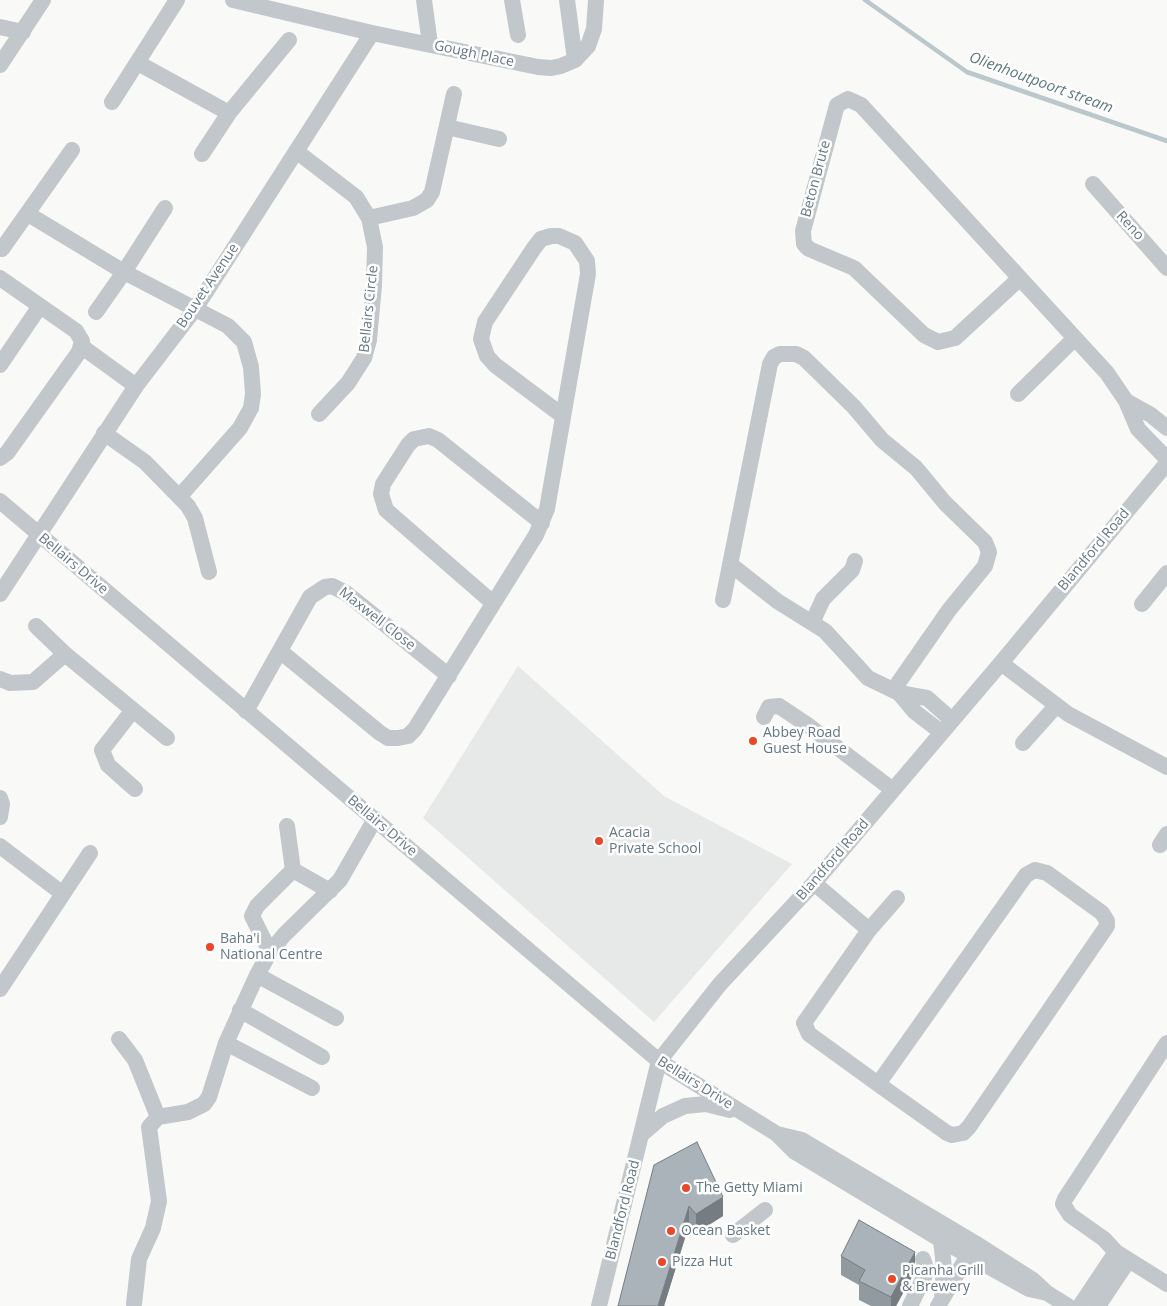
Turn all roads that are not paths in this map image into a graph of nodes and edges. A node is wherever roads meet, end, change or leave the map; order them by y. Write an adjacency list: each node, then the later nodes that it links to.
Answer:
1 (43, 0): 9 (street)
2 (177, 0): 15 (street)
3 (233, 0): 10 (street, Gough Place)
4 (424, 0): 13 (street)
5 (512, 0): 11 (street)
6 (567, 0): 14 (street)
7 (596, 0): 14 (street)
8 (0, 27): 9 (street)
9 (23, 32): 16 (street)
10 (372, 33): 13 (street, Gough Place); 23 (street, Bouvet Avenue)
11 (518, 35)
12 (289, 40): 19 (street)
13 (430, 44): 14 (street, Gough Place)
14 (574, 60)
15 (138, 63): 18 (street); 19 (street)
16 (0, 65)
17 (454, 94): 20 (street)
18 (112, 102)
19 (229, 113): 24 (street)
20 (447, 127): 21 (street); 28 (street)
21 (499, 139)
22 (72, 150): 27 (street)
23 (296, 151): 28 (street, Bellairs Circle); 35 (street, Bouvet Avenue)
24 (202, 154)
25 (1093, 184): 30 (street, Reno)
26 (165, 208): 31 (street)
27 (28, 214): 29 (street); 31 (street)
28 (369, 218): 43 (street, Bellairs Circle)
29 (2, 249)
30 (1167, 268)
31 (124, 272): 35 (street); 36 (street)
32 (0, 278): 34 (street)
33 (1019, 280): 33 (street, Beton Brute); 37 (street, Beton Brute)
34 (40, 306): 38 (street); 39 (street)
35 (196, 309): 40 (street, Bouvet Avenue); 49 (street)
36 (96, 312)
37 (1075, 338): 41 (street); 42 (street, Beton Brute)
38 (81, 346): 40 (street); 47 (street)
39 (0, 364)
40 (136, 386): 46 (street, Bouvet Avenue)
41 (1018, 394)
42 (1126, 401): 45 (street, Beton Brute); 48 (street, Beton Brute)
43 (319, 414)
44 (563, 416): 44 (street); 51 (street)
45 (1167, 428)
46 (104, 434): 49 (street); 52 (street, Bouvet Avenue)
47 (0, 458)
48 (1167, 461): 66 (street, Blandford Road)
49 (180, 496): 55 (street)
50 (0, 501): 52 (street, Bellairs Drive)
51 (542, 523): 60 (street); 60 (street)
52 (39, 536): 58 (street, Bouvet Avenue); 72 (street, Bellairs Drive)
53 (855, 562): 62 (street)
54 (730, 564): 59 (street); 62 (street); 69 (street)
55 (209, 572)
56 (1167, 573): 57 (street)
57 (1160, 592): 61 (street)
58 (0, 594)
59 (723, 600)
60 (493, 603): 67 (street)
61 (1142, 604)
62 (812, 621): 69 (street)
63 (36, 626): 65 (street)
64 (280, 651): 67 (street); 67 (street, Maxwell Close); 72 (street, Maxwell Close)
65 (66, 654): 68 (street); 71 (street)
66 (1002, 663): 70 (street); 74 (street, Blandford Road)
67 (449, 676)
68 (0, 679)
69 (896, 691): 74 (street)
70 (1056, 706): 76 (street); 77 (street)
71 (133, 710): 75 (street); 78 (street)
72 (246, 711): 82 (street, Bellairs Drive)
73 (764, 717): 79 (street)
74 (947, 726): 79 (street, Blandford Road)
75 (167, 738)
76 (1023, 743)
77 (1167, 767)
78 (135, 789)
79 (893, 790): 87 (street, Blandford Road)
80 (0, 798): 81 (street)
81 (0, 817)
82 (375, 819): 88 (street); 102 (street, Bellairs Drive)
83 (286, 826): 86 (street)
84 (0, 846): 89 (street)
85 (90, 853): 89 (street)
86 (293, 870): 88 (street); 92 (street)
87 (814, 883): 91 (street); 102 (street, Blandford Road)
88 (330, 891): 92 (street)
89 (63, 894): 93 (street)
90 (897, 898): 91 (street)
91 (869, 930): 103 (street)
92 (270, 952): 94 (street)
93 (5, 972): 95 (street)
94 (257, 975): 96 (street); 97 (street)
95 (0, 989)
96 (240, 1010): 99 (street); 101 (street)
97 (336, 1018)
98 (118, 1039): 106 (street)
99 (226, 1043): 104 (street); 106 (street)
100 (1167, 1043): 113 (street)
101 (322, 1057)
102 (659, 1061): 105 (street, Bellairs Drive); 107 (street, Blandford Road)
103 (878, 1084): 103 (street)
104 (312, 1088)
105 (744, 1113): 107 (street); 108 (street, Bellairs Drive)
106 (158, 1117): 117 (street)
107 (642, 1134): 118 (street, Blandford Road)
108 (776, 1134): 111 (street, Bellairs Drive); 112 (street, Bellairs Drive)
109 (764, 1210): 110 (street)
110 (733, 1235)
111 (941, 1240): 112 (street, Bellairs Drive); 116 (street)
112 (971, 1249): 116 (street); 120 (street, Bellairs Drive)
113 (1122, 1256): 115 (street); 121 (street); 122 (street)
114 (923, 1259): 119 (street)
115 (1167, 1284)
116 (940, 1301)
117 (134, 1304)
118 (599, 1306)
119 (910, 1306)
120 (1068, 1306)
121 (1080, 1306)
122 (1098, 1306)

